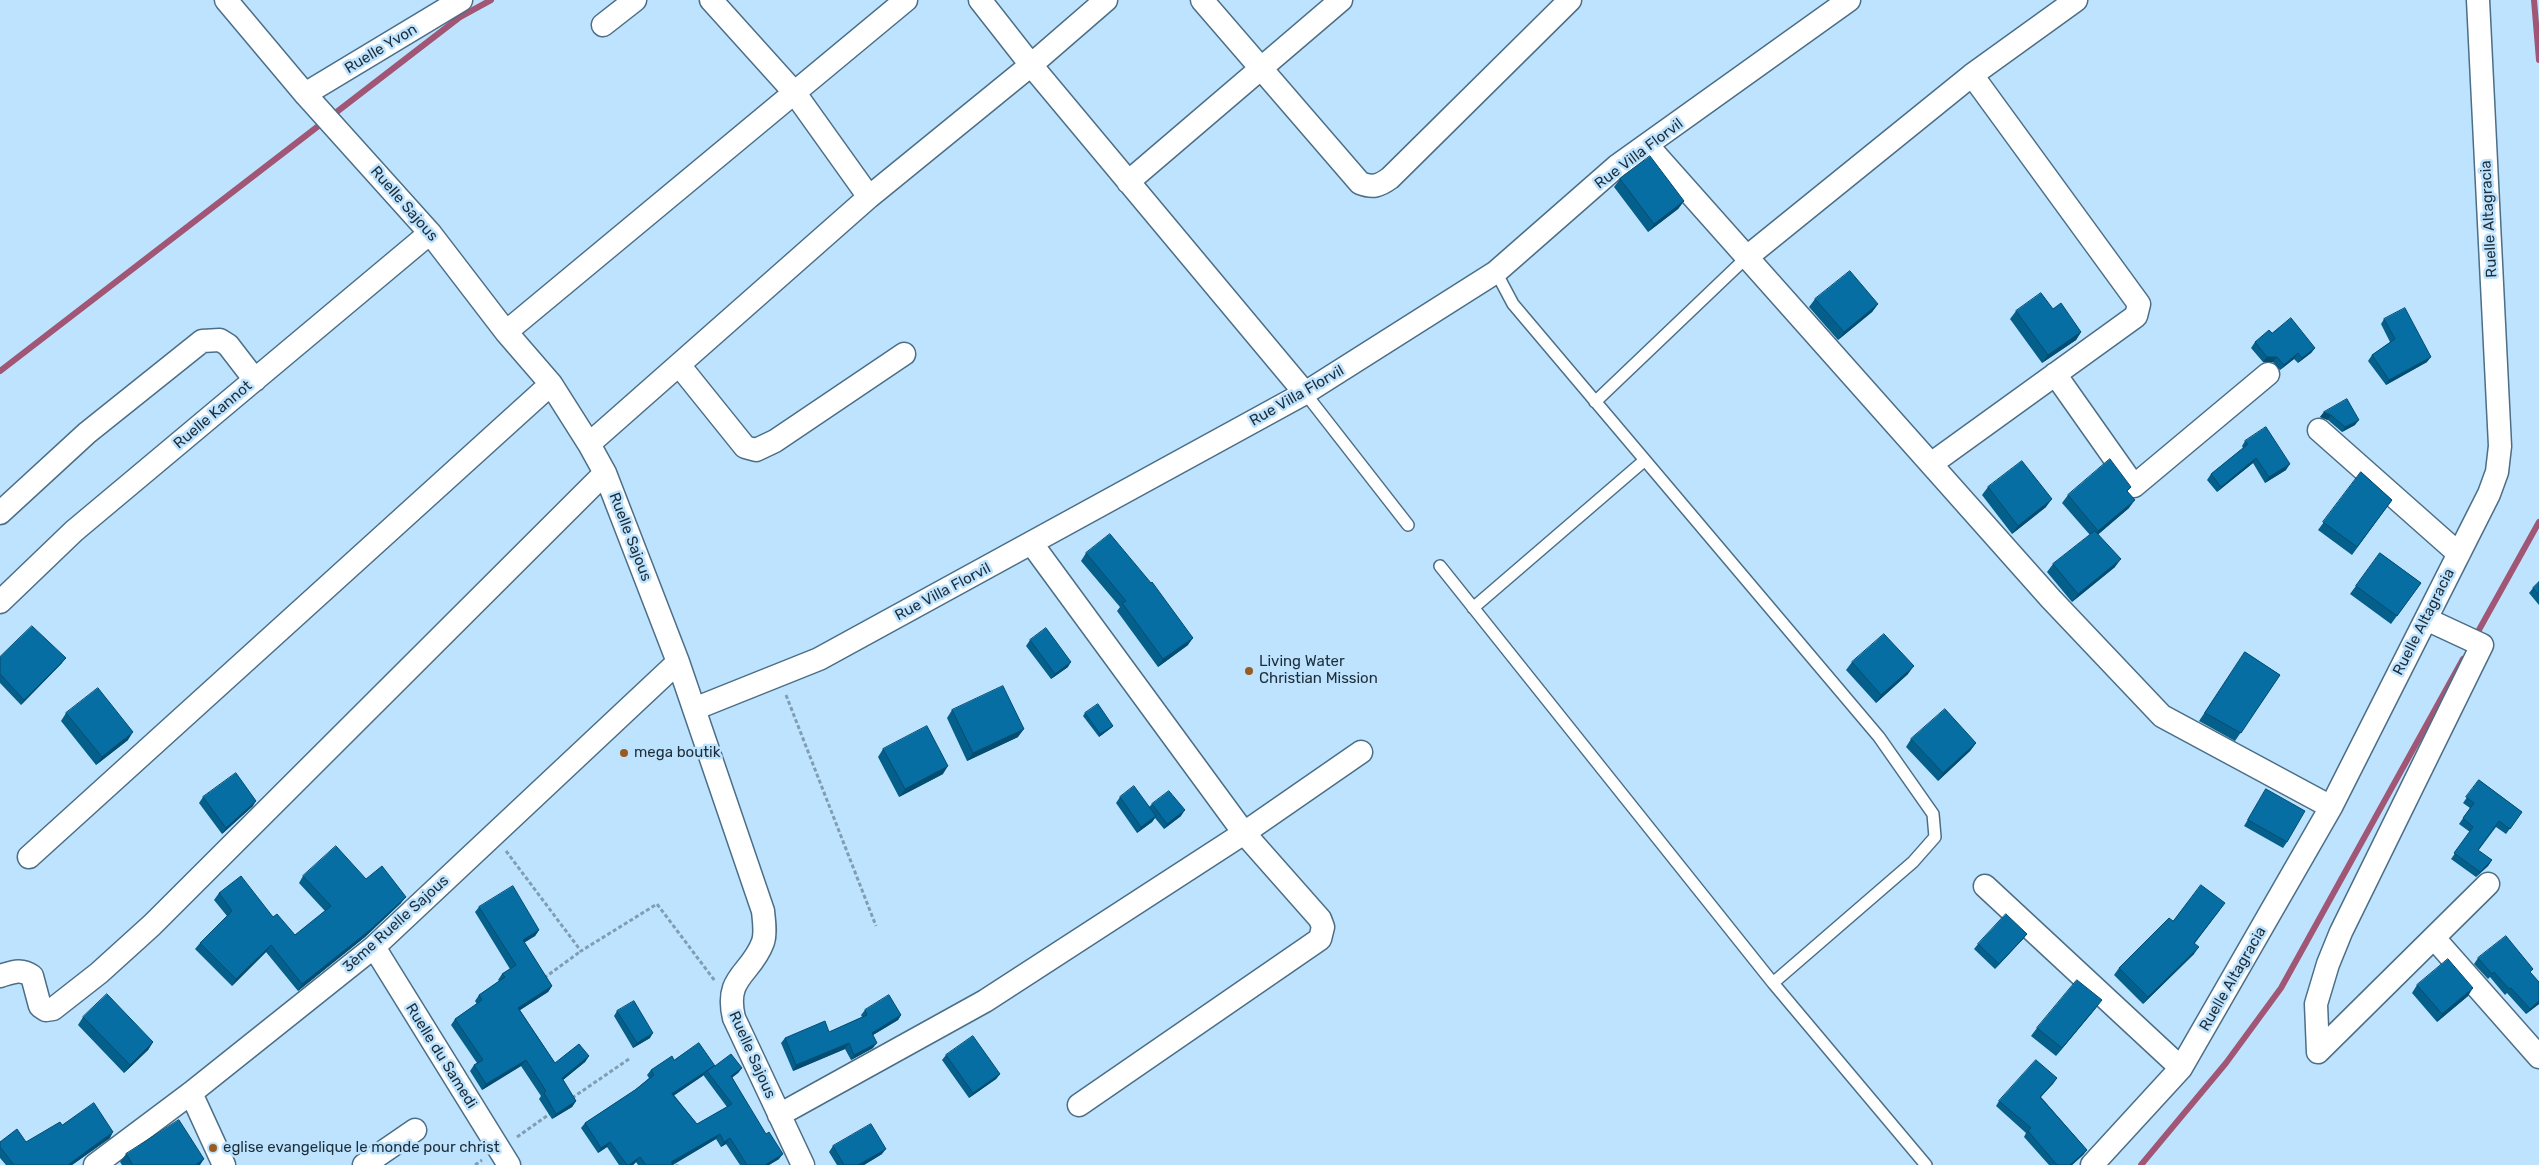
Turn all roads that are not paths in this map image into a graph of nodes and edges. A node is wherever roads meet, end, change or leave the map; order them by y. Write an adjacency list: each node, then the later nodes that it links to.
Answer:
1 (226, 0): 19 (street, Ruelle Sajous)
2 (635, 0): 14 (street)
3 (711, 0): 18 (street)
4 (906, 0): 18 (street)
5 (980, 0): 15 (street)
6 (1106, 0): 15 (street)
7 (1202, 0): 16 (street)
8 (1341, 0): 16 (street)
9 (1570, 0): 16 (street)
10 (1849, 0): 20 (street, Rue Villa Florvil)
11 (2076, 0): 17 (street)
12 (2478, 0): 43 (street, Ruelle Altagracia)
13 (447, 4): 19 (street, Ruelle Yvon)
14 (603, 25)
15 (1031, 65): 21 (street); 22 (street)
16 (1262, 67): 21 (street)
17 (1972, 75): 24 (street); 29 (street)
18 (794, 92): 22 (street); 26 (street)
19 (306, 94): 23 (street, Ruelle Sajous)
20 (1648, 146): 24 (street); 25 (street, Rue Villa Florvil)
21 (1128, 182): 33 (street)
22 (869, 197): 28 (street)
23 (430, 233): 26 (street, Ruelle Sajous); 31 (street, Ruelle Kannot)
24 (1747, 257): 34 (lane); 38 (street)
25 (1496, 272): 33 (street, Rue Villa Florvil); 34 (lane)
26 (506, 332): 32 (street, Ruelle Sajous)
27 (904, 354): 28 (street)
28 (679, 365): 36 (street)
29 (2055, 374): 30 (street); 38 (street)
30 (2268, 374)
31 (255, 380): 40 (street); 45 (street, Ruelle Kannot)
32 (551, 384): 36 (street, Ruelle Sajous); 53 (street)
33 (1305, 393): 41 (lane); 42 (street, Rue Villa Florvil)
34 (1596, 402): 37 (lane)
35 (2319, 430): 43 (street)
36 (589, 444): 39 (street, Ruelle Sajous)
37 (1645, 460): 46 (lane); 59 (lane)
38 (1931, 464): 51 (street)
39 (605, 473): 48 (street, Ruelle Sajous); 58 (street)
40 (0, 513)
41 (1408, 525)
42 (1032, 544): 49 (street, Rue Villa Florvil); 52 (street)
43 (2459, 554): 47 (street, Ruelle Altagracia)
44 (1440, 566): 46 (lane)
45 (0, 602)
46 (1474, 608): 59 (lane)
47 (2426, 619): 51 (street, Ruelle Altagracia); 56 (street)
48 (678, 662): 49 (street, Ruelle Sajous); 57 (street, 3ème Ruelle Sajous)
49 (694, 709): 64 (street, Ruelle Sajous)
50 (1361, 752): 52 (street)
51 (2331, 807): 61 (street, Ruelle Altagracia)
52 (1244, 832): 63 (street); 64 (street)
53 (29, 856)
54 (2488, 884): 56 (street)
55 (1985, 886): 61 (street)
56 (2434, 938): 60 (street)
57 (374, 947): 62 (street, 3ème Ruelle Sajous); 66 (street, Ruelle du Samedi)
58 (0, 976)
59 (1773, 983): 71 (lane)
60 (2539, 1057)
61 (2181, 1068): 72 (street, Ruelle Altagracia)
62 (191, 1093): 67 (street, 3ème Ruelle Sajous); 68 (street)
63 (1079, 1105)
64 (779, 1115): 70 (street, Ruelle Sajous)
65 (415, 1130): 69 (street)
66 (504, 1157)
67 (96, 1165)
68 (224, 1165)
69 (364, 1165)
70 (803, 1165)
71 (1926, 1165)
72 (2092, 1165)

